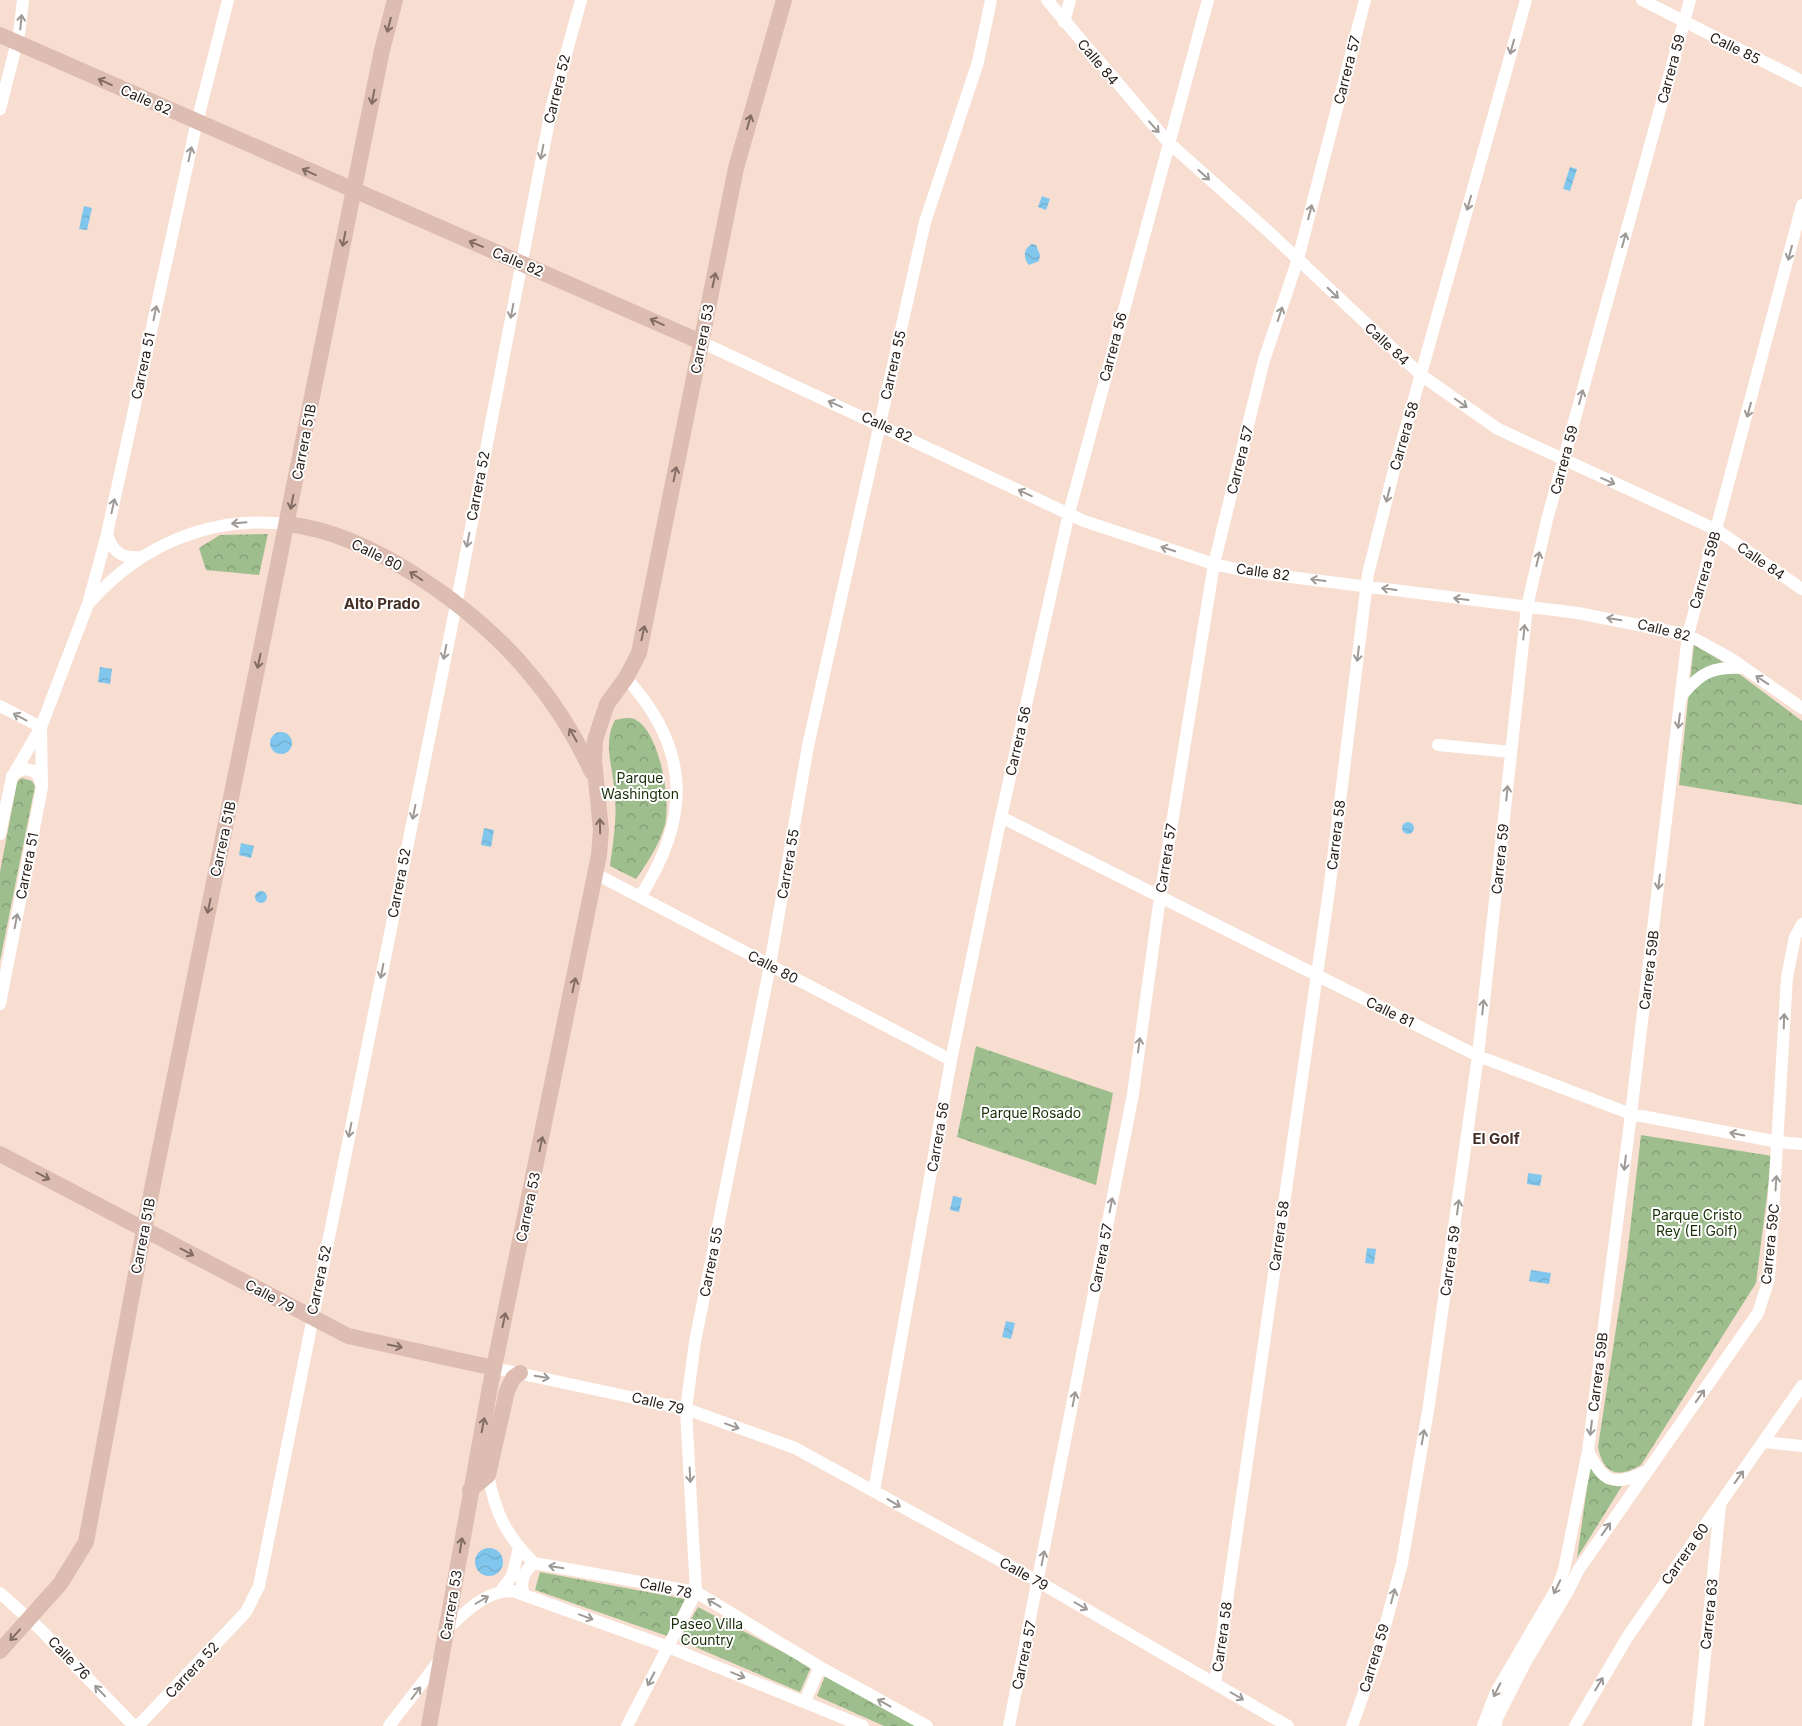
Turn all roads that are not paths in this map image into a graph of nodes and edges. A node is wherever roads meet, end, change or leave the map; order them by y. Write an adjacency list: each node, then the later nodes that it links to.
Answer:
1 (23, 0): 17 (street, one-way to 1)
2 (228, 0): 20 (street, Carrera 51)
3 (395, 0): 22 (main road, Carrera 51B, one-way to 22)
4 (581, 0): 25 (street, Carrera 52, one-way to 25)
5 (784, 0): 26 (main road, Carrera 53, one-way to 5)
6 (992, 0): 28 (street, Carrera 55)
7 (1048, 0): 14 (street, Calle 84)
8 (1070, 0): 14 (street)
9 (1208, 0): 21 (street, Carrera 56)
10 (1365, 0): 24 (street, Carrera 57, one-way to 10)
11 (1526, 0): 27 (street, Carrera 58, one-way to 27)
12 (1642, 0): 15 (street, Calle 85)
13 (1690, 0): 15 (street, Carrera 59)
14 (1064, 22): 21 (street, Calle 84, one-way to 21)
15 (1683, 22): 18 (street, Calle 85); 29 (street, Carrera 59, one-way to 15)
16 (0, 36): 17 (main road, Calle 82)
17 (17, 43): 19 (street); 20 (main road, Calle 82, one-way to 17)
18 (1802, 81)
19 (0, 109)
20 (197, 122): 22 (main road, Calle 82, one-way to 20); 33 (street, Carrera 51, one-way to 20)
21 (1168, 142): 24 (street, Calle 84, one-way to 24); 30 (street, Carrera 56)
22 (354, 192): 25 (main road, Calle 82, one-way to 22); 31 (main road, Carrera 51B, one-way to 31)
23 (1802, 205): 32 (street, Carrera 59B, one-way to 32)
24 (1298, 259): 27 (street, Calle 84, one-way to 27); 35 (street, Carrera 57, one-way to 24)
25 (521, 263): 26 (main road, Calle 82, one-way to 25); 39 (street, Carrera 52, one-way to 39)
26 (701, 342): 28 (street, Calle 82, one-way to 26); 43 (main road, Carrera 53, one-way to 26)
27 (1421, 375): 29 (street, Calle 84, one-way to 29); 36 (street, Carrera 58, one-way to 36)
28 (880, 423): 30 (street, Calle 82, one-way to 28); 60 (street, Carrera 55)
29 (1564, 461): 32 (street, Calle 84, one-way to 32); 40 (street, Carrera 59, one-way to 29)
30 (1069, 513): 35 (street, Calle 82, one-way to 30); 53 (street, Carrera 56)
31 (287, 524): 34 (street, Calle 80, one-way to 34); 39 (main road, Calle 80, one-way to 31); 69 (main road, Carrera 51B, one-way to 69)
32 (1717, 530): 37 (street, Calle 84); 41 (street, Carrera 59B)
33 (107, 534): 34 (street); 38 (street, Carrera 51)
34 (140, 557): 38 (street, Calle 80)
35 (1214, 564): 36 (street, Calle 82, one-way to 35); 57 (street, Carrera 57)
36 (1367, 586): 40 (street, Calle 82, one-way to 36); 61 (street, Carrera 58, one-way to 61)
37 (1802, 589)
38 (88, 604): 47 (street, Carrera 51)
39 (456, 605): 51 (main road, Calle 80, one-way to 39); 70 (street, Carrera 52, one-way to 70)
40 (1527, 607): 41 (street, Calle 82, one-way to 40); 49 (street, Carrera 59, one-way to 40)
41 (1688, 635): 42 (street, Calle 82); 44 (street, Carrera 59B)
42 (1744, 668): 44 (street); 46 (street, Calle 82, one-way to 42)
43 (626, 678): 51 (main road, Carrera 53); 56 (street)
44 (1682, 695): 65 (street, Carrera 59B, one-way to 65)
45 (0, 706): 47 (street, one-way to 45)
46 (1802, 708)
47 (41, 728): 50 (street, Carrera 51); 52 (street, Carrera 51)
48 (1438, 745): 49 (street)
49 (1511, 752): 63 (street, Carrera 59, one-way to 49)
50 (12, 777): 52 (street); 54 (street, Carrera 51)
51 (595, 779): 55 (main road, Carrera 53, one-way to 51)
52 (42, 787): 59 (street, Carrera 51, one-way to 52)
53 (1001, 817): 57 (street, Calle 81); 64 (street, Carrera 56)
54 (0, 834)
55 (596, 874): 56 (street, Calle 80); 71 (main road, Carrera 53, one-way to 55)
56 (640, 897): 60 (street, Calle 80)
57 (1160, 897): 61 (street, Calle 81); 87 (street, Carrera 57, one-way to 57)
58 (1802, 924): 66 (street, Carrera 59C, one-way to 58)
59 (6, 942): 62 (street, Carrera 51)
60 (770, 965): 64 (street, Calle 80); 74 (street, Carrera 55)
61 (1316, 975): 63 (street, Calle 81); 99 (street, Carrera 58)
62 (0, 1004)
63 (1478, 1056): 65 (street, Calle 81); 110 (street, Carrera 59, one-way to 63)
64 (951, 1060): 82 (street, Carrera 56)
65 (1631, 1114): 66 (street, Calle 81, one-way to 65); 78 (street, Carrera 59B, one-way to 78)
66 (1778, 1142): 67 (street, Calle 81); 79 (street, Carrera 59C, one-way to 66)
67 (1802, 1144)
68 (0, 1154): 69 (main road, Calle 79, one-way to 69)
69 (144, 1230): 70 (main road, Calle 79, one-way to 70); 92 (main road, Carrera 51B)
70 (312, 1318): 71 (main road, Calle 79, one-way to 71); 102 (street, Carrera 52)
71 (494, 1368): 72 (street, Calle 79); 77 (main road, Carrera 53, one-way to 71)
72 (520, 1373): 74 (street, Calle 79, one-way to 74); 80 (main road)
73 (1802, 1386): 75 (street, Carrera 60)
74 (686, 1409): 82 (street, Calle 79, one-way to 82); 89 (street, Carrera 55, one-way to 89)
75 (1764, 1442): 76 (street); 83 (street, Carrera 60, one-way to 75)
76 (1802, 1446)
77 (478, 1448): 80 (main road); 81 (main road, Carrera 53)
78 (1588, 1451): 79 (street); 97 (street, Carrera 59B, one-way to 97)
79 (1646, 1472): 86 (street, Carrera 59C, one-way to 79)
80 (488, 1475): 81 (main road); 84 (street)
81 (470, 1490): 93 (main road, Carrera 53, one-way to 81)
82 (874, 1491): 87 (street, Calle 79, one-way to 87)
83 (1720, 1503): 113 (street, Carrera 60, one-way to 83); 114 (street, Carrera 63)
84 (519, 1548): 85 (street); 88 (street)
85 (534, 1563): 89 (street, Calle 78, one-way to 85); 91 (street)
86 (1579, 1569): 97 (street, Carrera 59B)
87 (1039, 1582): 99 (street, Calle 79, one-way to 99); 108 (street, Carrera 57)
88 (500, 1592): 91 (street); 93 (street, one-way to 88)
89 (696, 1592): 94 (street); 98 (street, Calle 78, one-way to 89)
90 (0, 1593): 92 (street, Calle 76)
91 (524, 1594): 94 (street, one-way to 94)
92 (30, 1619): 95 (main road, Carrera 51B, one-way to 95); 101 (street, Calle 76, one-way to 92)
93 (448, 1628): 96 (main road, Carrera 53)
94 (668, 1647): 100 (street, one-way to 100); 105 (street, one-way to 105)
95 (0, 1651)
96 (442, 1658): 103 (street, Carrera 53, one-way to 96); 104 (main road)
97 (1520, 1660): 111 (street, Carrera 59B, one-way to 111); 112 (street, Carrera 59B)
98 (820, 1667): 100 (street); 107 (street, Calle 78, one-way to 98)
99 (1215, 1684): 109 (street, Calle 79, one-way to 109)
100 (805, 1702): 106 (street)
101 (134, 1726)
102 (138, 1726)
103 (388, 1726)
104 (430, 1726)
105 (627, 1726)
106 (863, 1726)
107 (927, 1726)
108 (1009, 1726)
109 (1288, 1726)
110 (1352, 1726)
111 (1483, 1726)
112 (1496, 1726)
113 (1574, 1726)
114 (1698, 1726)

